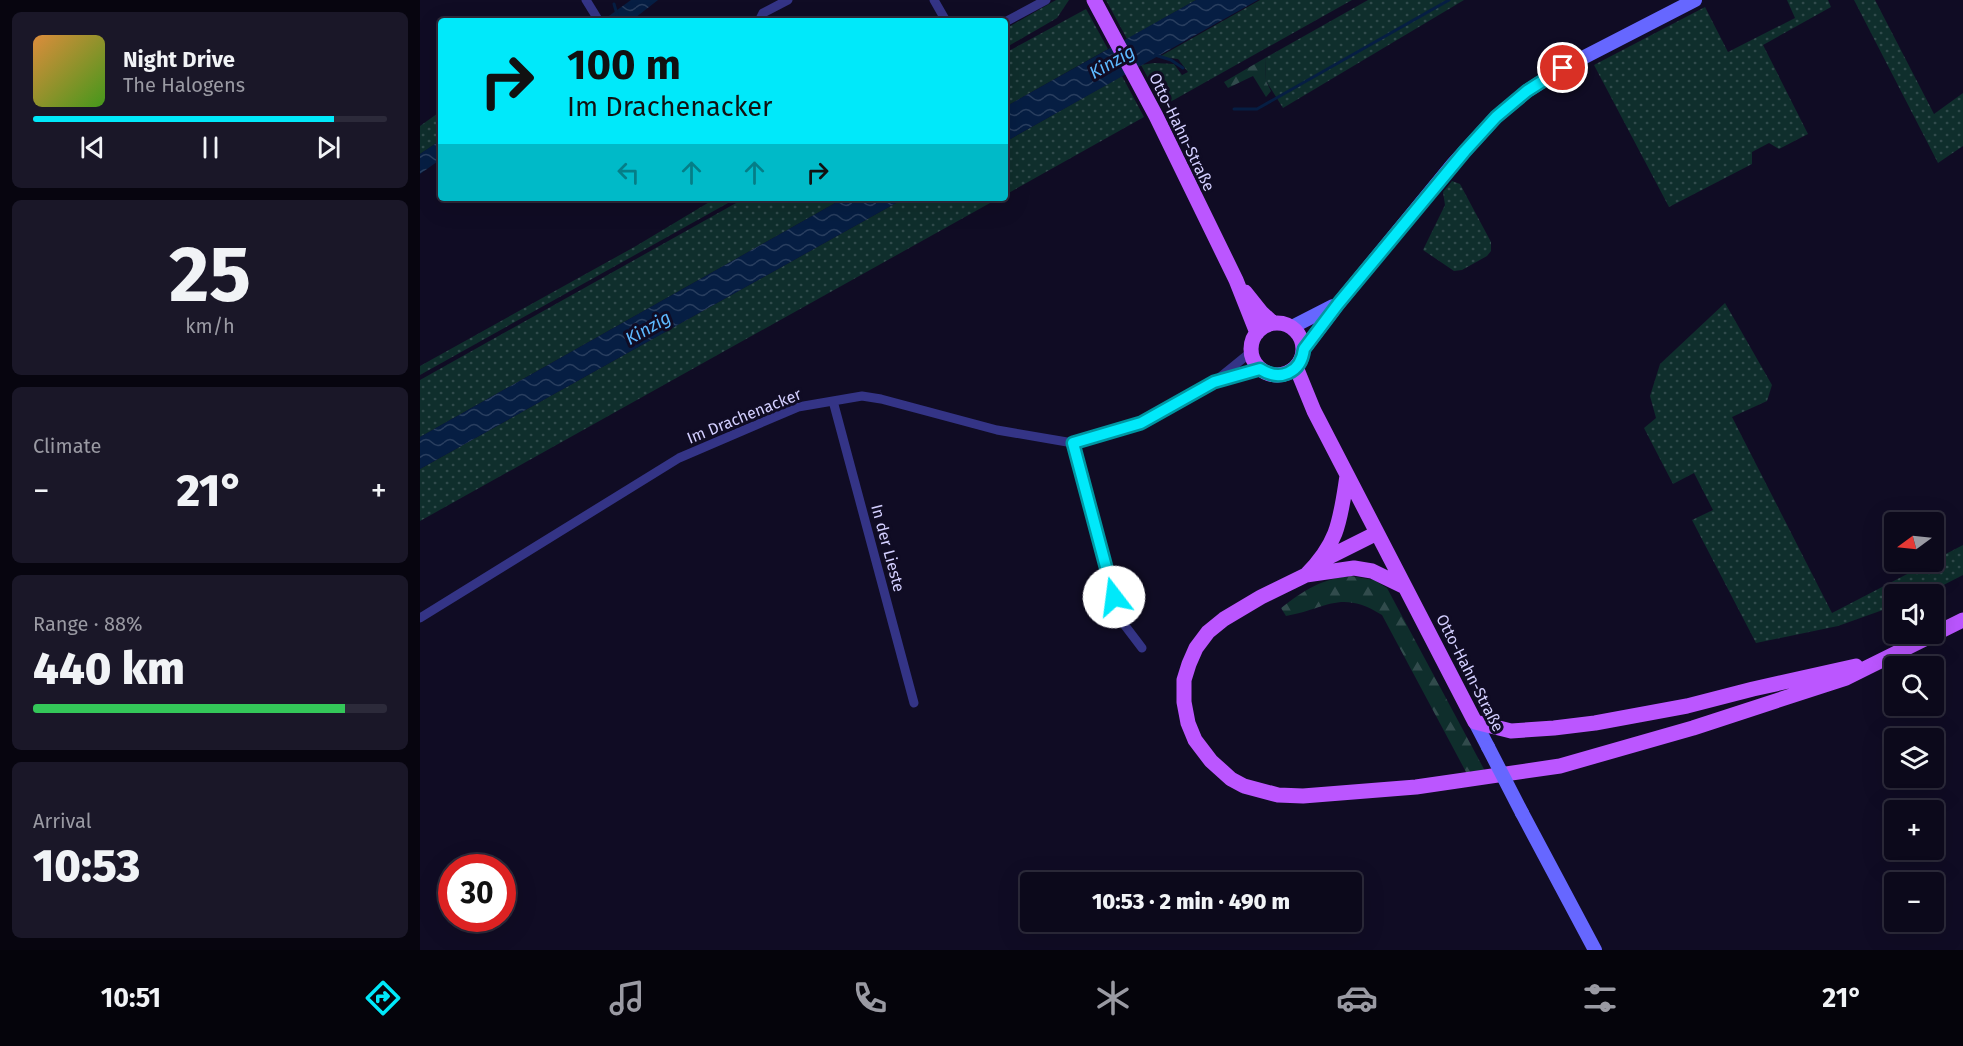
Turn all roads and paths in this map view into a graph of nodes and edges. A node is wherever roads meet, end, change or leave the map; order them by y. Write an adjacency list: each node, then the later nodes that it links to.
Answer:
1 (586, 0): 7 (street)
2 (788, 0): 8 (street)
3 (934, 0): 9 (street)
4 (1046, 0): 10 (street)
5 (1094, 0): 11 (main road, Otto-Hahn-Straße)
6 (1695, 0): 12 (street)
7 (597, 18)
8 (760, 18)
9 (944, 18)
10 (1008, 20)
11 (1236, 280): 13 (main road, Otto-Hahn-Straße); 15 (main road, Otto-Hahn-Straße)
12 (1338, 304): 14 (street); 16 (street)
13 (1273, 323): 14 (main road); 15 (main road)
14 (1292, 327): 16 (main road)
15 (1257, 333): 17 (main road)
16 (1304, 349): 18 (main road)
17 (1251, 352): 19 (main road); 21 (street, Im Drachenacker)
18 (1296, 368): 20 (main road); 23 (main road, Otto-Hahn-Straße)
19 (1260, 369): 20 (main road); 21 (street, Im Drachenacker)
20 (1281, 375): 23 (main road, Otto-Hahn-Straße)
21 (1214, 382): 24 (street, Im Drachenacker)
22 (833, 401): 24 (street, Im Drachenacker); 30 (street, Im Drachenacker); 34 (street, In der Lieste)
23 (1314, 411): 25 (main road, Otto-Hahn-Straße)
24 (1073, 443): 32 (street)
25 (1347, 476): 26 (main road, Otto-Hahn-Straße); 27 (main road)
26 (1377, 533): 27 (main road); 29 (main road, Otto-Hahn-Straße)
27 (1320, 562): 28 (main road)
28 (1306, 575): 29 (main road); 33 (main road)
29 (1406, 587): 35 (main road, Otto-Hahn-Straße)
30 (420, 618)
31 (1963, 620): 33 (main road)
32 (1142, 648)
33 (1877, 662): 35 (main road)
34 (914, 703)
35 (1475, 722): 36 (street, Otto-Hahn-Straße, bridge)
36 (1594, 950)

